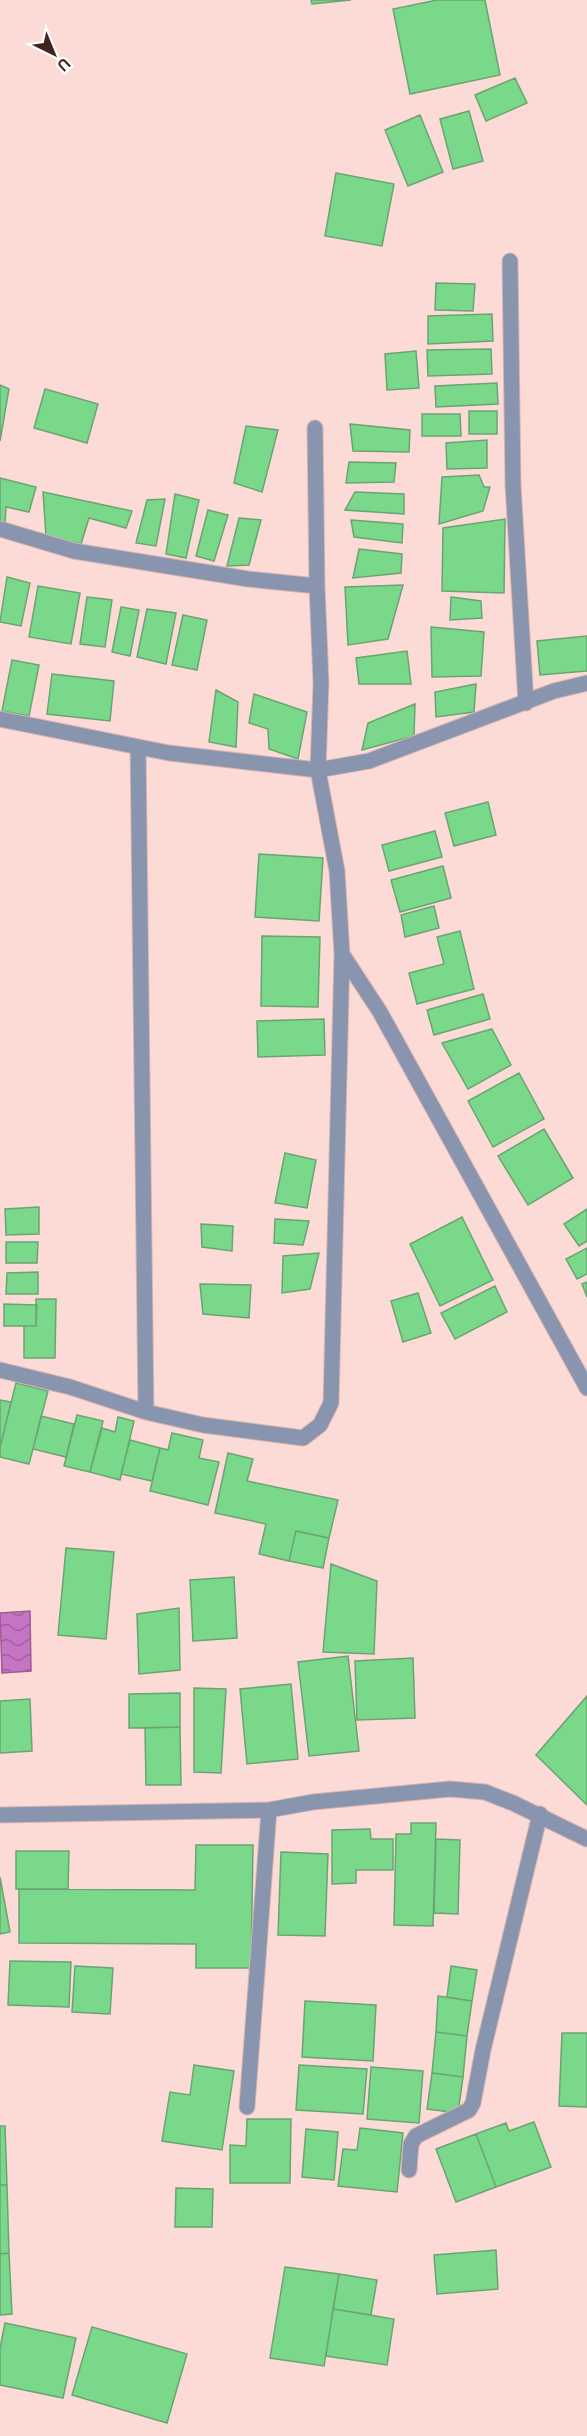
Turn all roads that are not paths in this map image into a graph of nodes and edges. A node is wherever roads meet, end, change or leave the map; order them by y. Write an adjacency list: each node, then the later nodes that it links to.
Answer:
1 (510, 261): 6 (street)
2 (315, 428): 4 (street)
3 (0, 529): 4 (street)
4 (317, 586): 9 (street)
5 (587, 683): 6 (street)
6 (526, 703): 9 (street)
7 (0, 719): 8 (street)
8 (138, 747): 9 (street); 13 (street)
9 (318, 770): 10 (street)
10 (342, 954): 12 (street); 13 (street)
11 (0, 1370): 13 (street)
12 (587, 1388)
13 (146, 1412)
14 (268, 1810): 15 (street); 16 (street); 18 (street)
15 (540, 1814): 17 (street); 19 (street)
16 (0, 1815)
17 (587, 1839)
18 (248, 2107)
19 (409, 2170)

